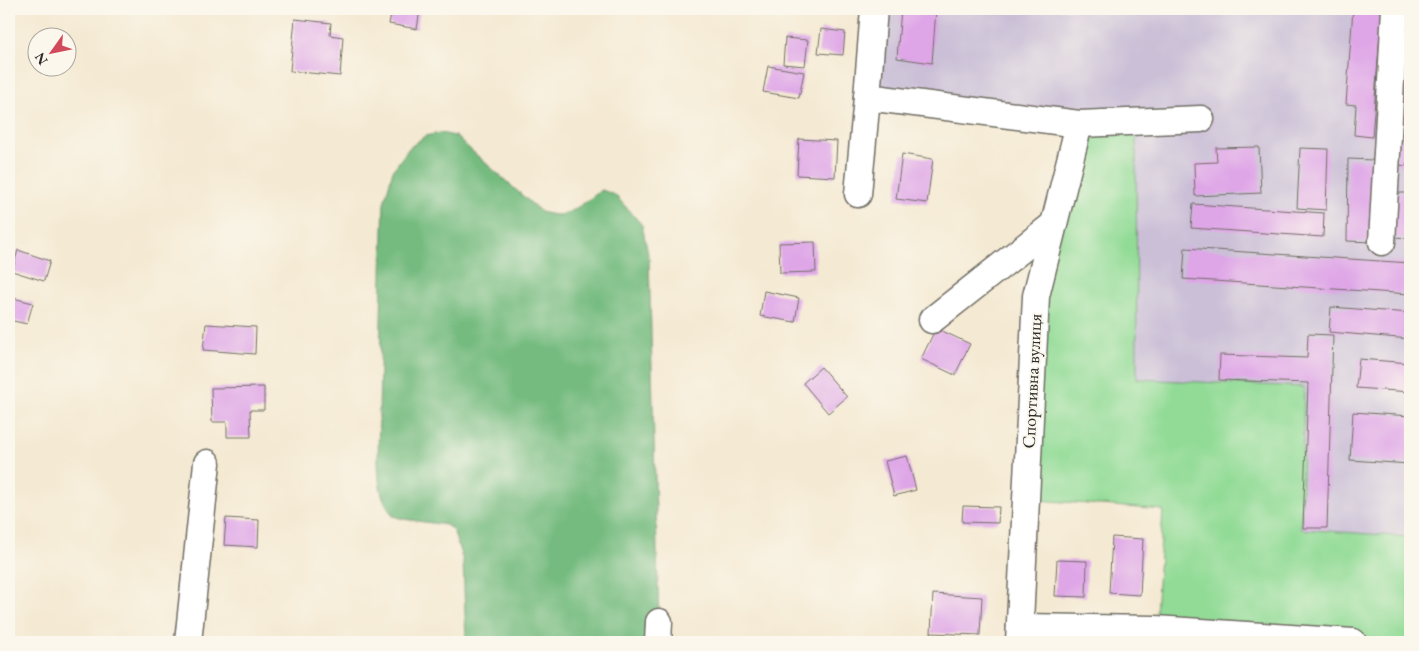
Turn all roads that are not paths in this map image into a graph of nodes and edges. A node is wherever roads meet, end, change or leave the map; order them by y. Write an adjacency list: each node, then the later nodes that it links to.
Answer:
1 (874, 9): 3 (street)
2 (1395, 9): 8 (street)
3 (867, 97): 5 (street); 6 (street)
4 (1201, 119): 5 (street)
5 (1079, 124): 7 (street, Спортивна вулиця)
6 (858, 194)
7 (1054, 224): 9 (street); 11 (street, Спортивна вулиця)
8 (1382, 242)
9 (932, 320)
10 (207, 463): 12 (street)
11 (1020, 635): 13 (street)
12 (188, 642)
13 (1353, 642)

